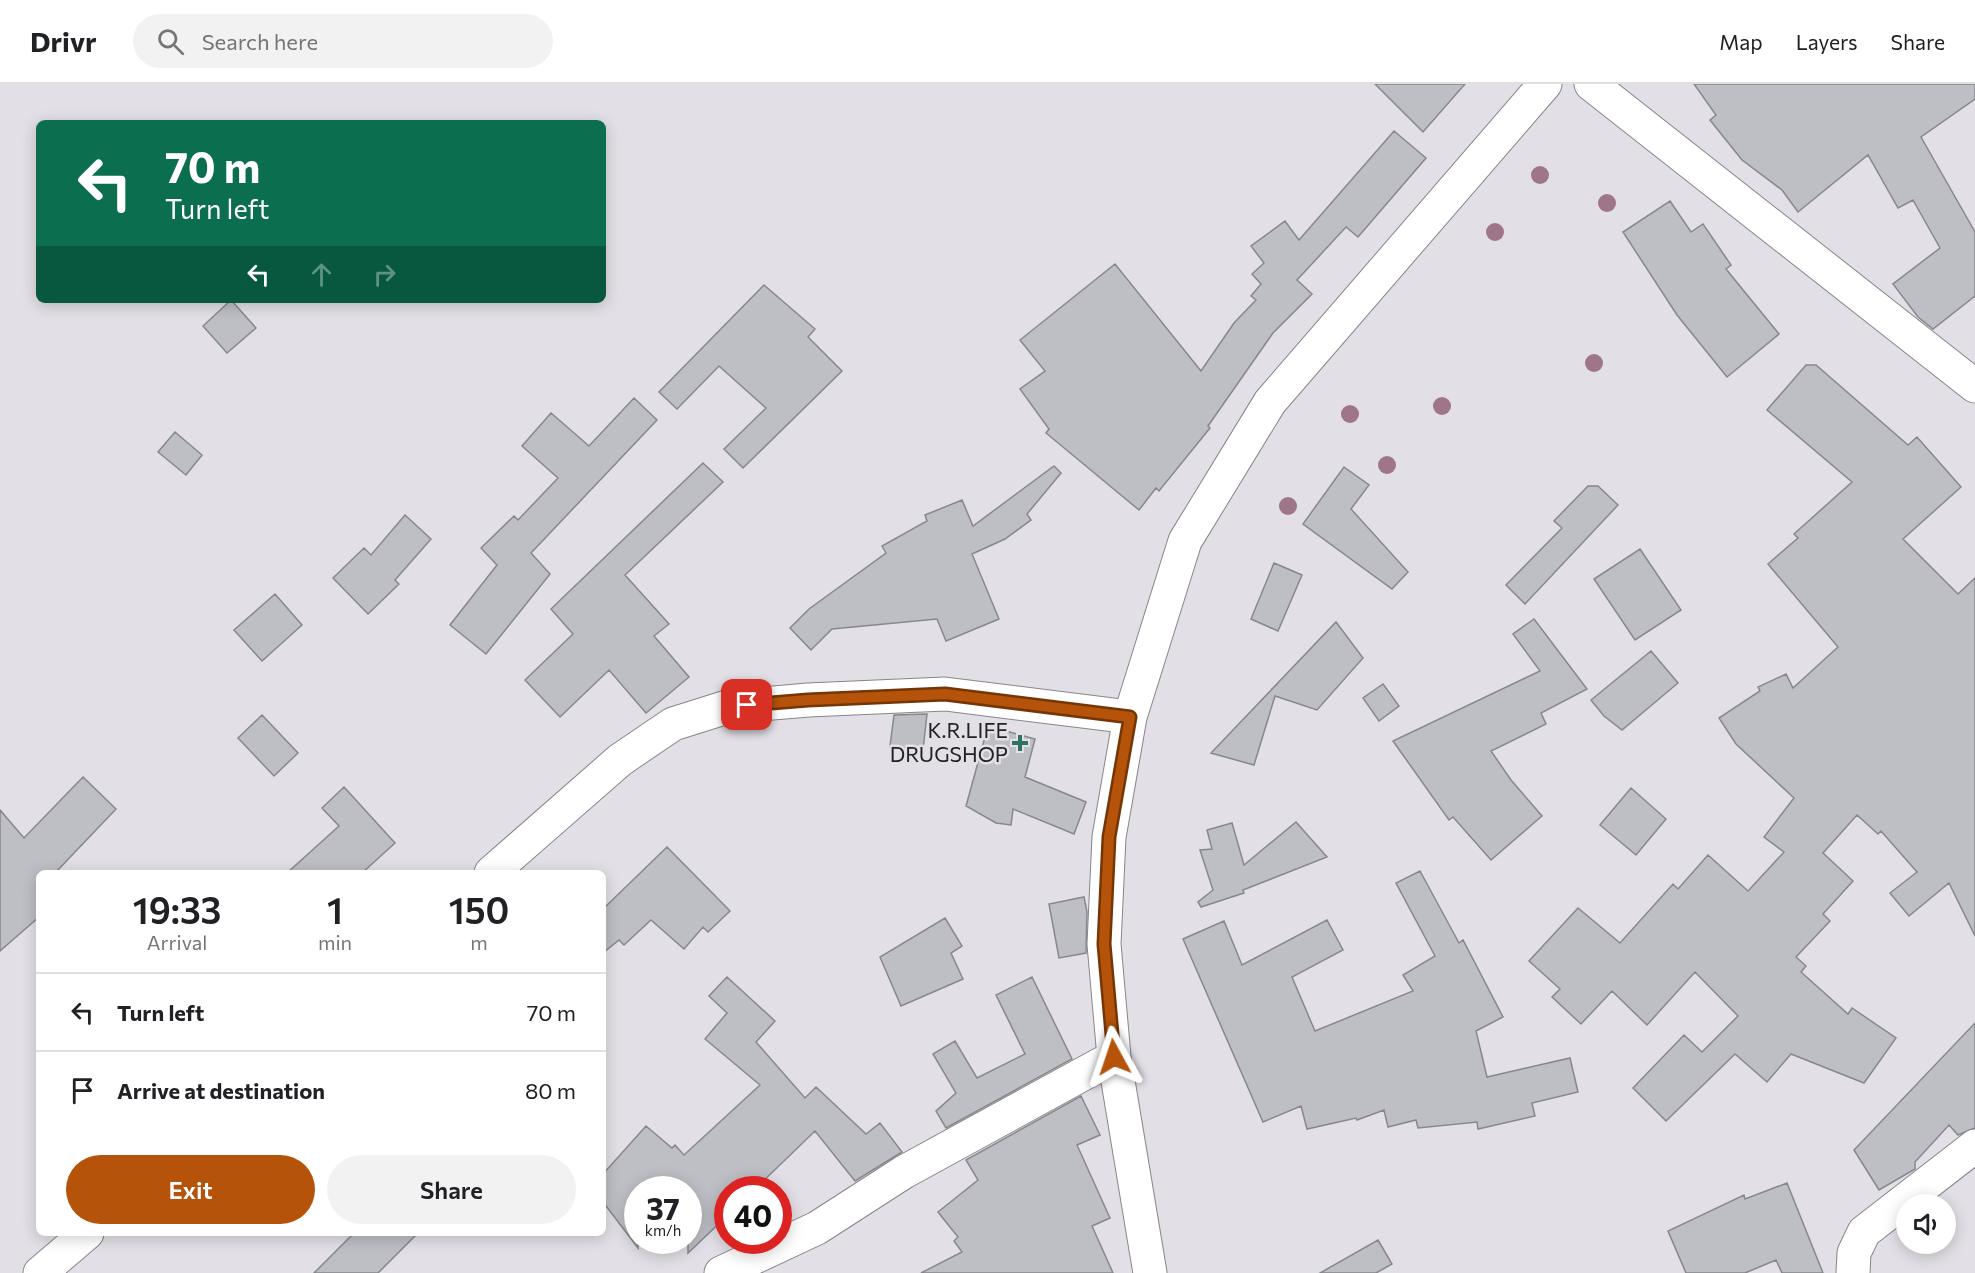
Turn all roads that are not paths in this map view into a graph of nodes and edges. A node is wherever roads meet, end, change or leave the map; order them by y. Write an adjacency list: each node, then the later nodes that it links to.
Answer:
1 (1545, 84): 4 (street)
2 (1591, 84): 3 (street)
3 (1975, 386)
4 (1130, 717): 5 (street); 6 (street)
5 (494, 870)
6 (1114, 1057): 10 (street); 11 (street)
7 (1975, 1146): 12 (street)
8 (83, 1236): 9 (street)
9 (40, 1273)
10 (721, 1273)
11 (1150, 1273)
12 (1852, 1273)

